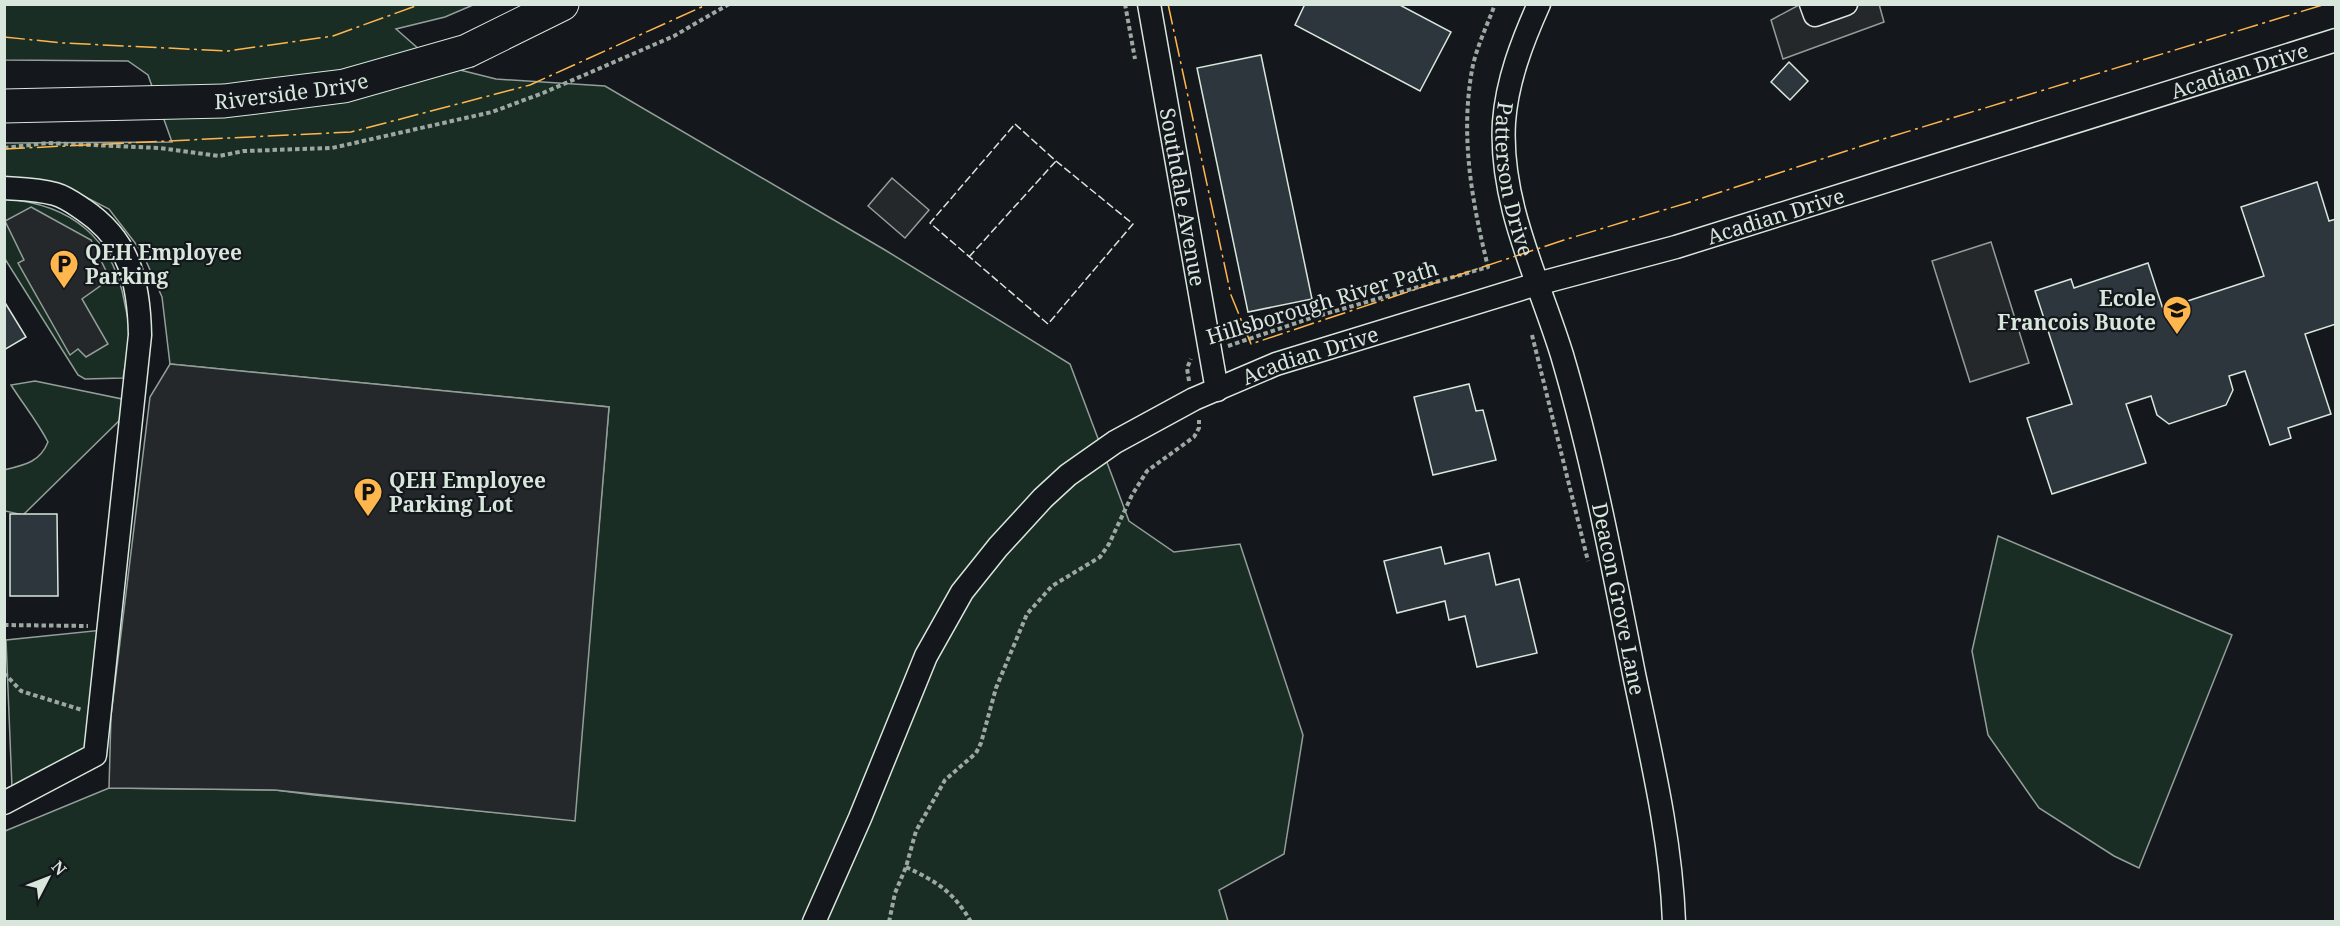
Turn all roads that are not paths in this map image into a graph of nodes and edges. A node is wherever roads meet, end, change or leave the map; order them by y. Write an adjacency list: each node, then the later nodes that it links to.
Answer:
1 (562, 4): 7 (highway, Riverside Drive)
2 (1149, 4): 10 (street, Southdale Avenue)
3 (1539, 4): 9 (street, Patterson Drive)
4 (1811, 4): 5 (street)
5 (1846, 4)
6 (2336, 40): 9 (street, Acadian Drive)
7 (4, 106)
8 (4, 188): 11 (street)
9 (1537, 284): 10 (street, Acadian Drive); 13 (street, Deacon Grove Lane)
10 (1217, 390): 12 (street, Acadian Drive)
11 (4, 803)
12 (814, 921)
13 (1674, 921)

